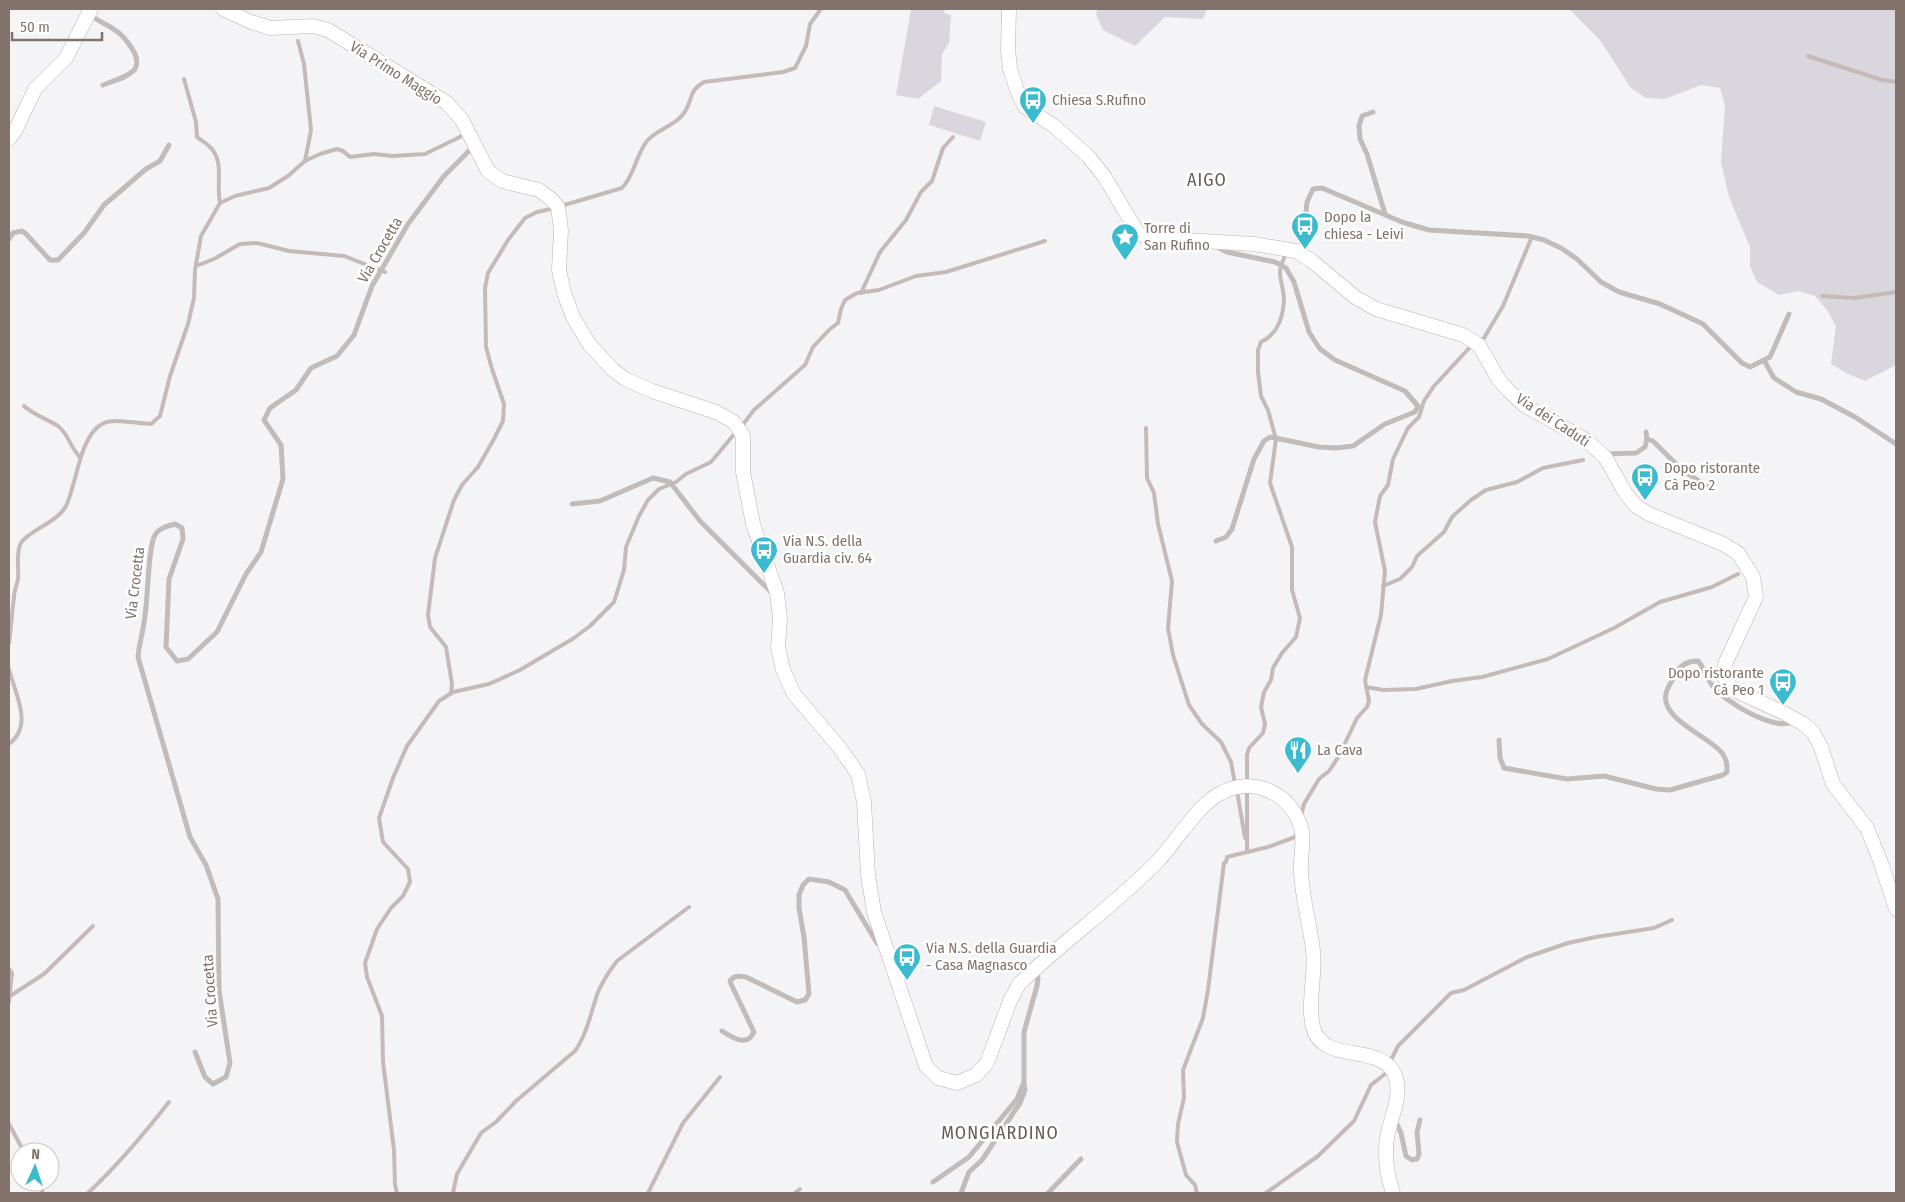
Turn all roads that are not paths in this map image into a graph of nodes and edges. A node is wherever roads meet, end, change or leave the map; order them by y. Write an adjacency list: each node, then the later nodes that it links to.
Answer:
1 (223, 9): 8 (main road, Via Primo Maggio)
2 (1009, 9): 11 (main road, Via dei Caduti)
3 (90, 11): 4 (street); 6 (main road)
4 (103, 85)
5 (1373, 112): 9 (street)
6 (9, 139)
7 (169, 145): 10 (street)
8 (475, 145): 22 (main road, Via Primo Maggio); 29 (street, Via Crocetta)
9 (1385, 214): 12 (street); 13 (street)
10 (9, 240)
11 (1218, 243): 12 (main road, Via dei Caduti); 21 (street)
12 (1302, 254): 18 (main road, Via dei Caduti)
13 (1789, 314)
14 (1765, 362): 17 (street)
15 (1646, 432): 16 (street)
16 (1647, 439): 18 (street); 19 (street)
17 (1896, 444)
18 (1602, 454): 23 (main road, Via dei Caduti)
19 (1710, 488)
20 (572, 504): 22 (street)
21 (1216, 542)
22 (778, 596): 26 (main road)
23 (1797, 720): 24 (street); 25 (main road, Via dei Caduti)
24 (1499, 740)
25 (1896, 909)
26 (888, 952): 27 (main road); 28 (street)
27 (1035, 969): 30 (street); 31 (main road)
28 (722, 1031)
29 (195, 1052)
30 (1024, 1082): 34 (street); 35 (street)
31 (1392, 1114): 32 (street); 37 (main road)
32 (1420, 1120)
33 (1081, 1159): 36 (street)
34 (933, 1182)
35 (961, 1193)
36 (1048, 1193)
37 (1393, 1193)

